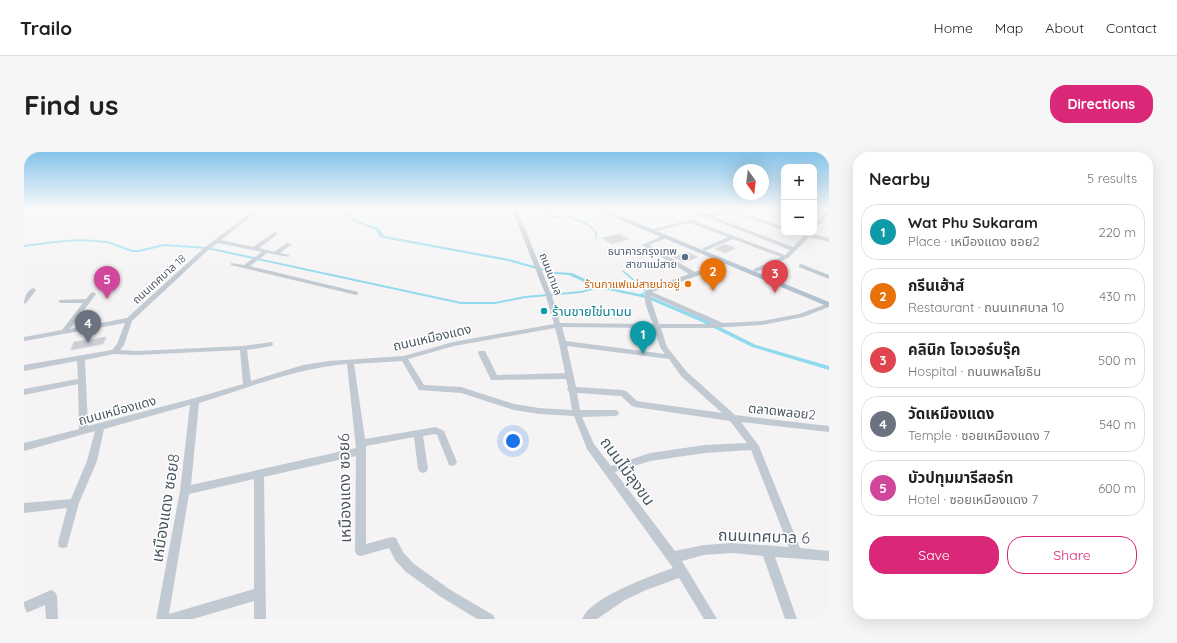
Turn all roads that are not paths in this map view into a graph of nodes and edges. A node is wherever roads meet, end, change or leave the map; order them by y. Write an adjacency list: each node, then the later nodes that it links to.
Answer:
1 (231, 231): 12 (street, ถนนเทศบาล 18)
2 (523, 231): 37 (street, ถนนนามล)
3 (655, 231): 7 (main road)
4 (714, 231): 10 (street)
5 (744, 231): 16 (street)
6 (275, 234): 14 (street)
7 (667, 236): 15 (main road); 21 (main road); 26 (street)
8 (807, 236): 16 (street)
9 (816, 236): 11 (street)
10 (733, 238): 15 (street); 20 (street)
11 (829, 240)
12 (218, 241): 14 (street); 36 (street, ถนนเทศบาล 18)
13 (289, 244): 18 (street)
14 (254, 248): 17 (street)
15 (705, 249): 25 (main road)
16 (794, 249): 20 (street)
17 (267, 251): 18 (street); 24 (street)
18 (276, 253): 19 (street)
19 (286, 256)
20 (786, 257): 25 (street)
21 (726, 263): 26 (street); 35 (main road)
22 (233, 264): 24 (street)
23 (801, 266): 27 (street)
24 (245, 267): 29 (street)
25 (756, 270): 35 (main road)
26 (695, 275): 31 (street)
27 (829, 277)
28 (33, 290): 34 (street)
29 (356, 292)
30 (93, 294): 32 (street)
31 (648, 294): 38 (street); 39 (street)
32 (88, 300): 33 (street); 40 (street)
33 (61, 301)
34 (24, 302)
35 (829, 303): 39 (street, ถนนเหมืองแดง)
36 (129, 320): 40 (street); 45 (street)
37 (558, 325): 38 (street, ถนนเหมืองแดง); 42 (street, ถนนไม้ลุงขน); 48 (street, ถนนเหมืองแดง)
38 (656, 326): 39 (street, ถนนเหมืองแดง); 47 (street)
39 (725, 326)
40 (64, 332): 41 (street)
41 (24, 339)
42 (564, 343): 47 (street); 52 (street, ถนนไม้ลุงขน)
43 (269, 344): 44 (street)
44 (244, 348): 45 (street); 54 (street)
45 (114, 352): 49 (street)
46 (482, 353): 52 (street)
47 (672, 357): 60 (street)
48 (404, 358): 50 (street, ถนนเหมืองแดง); 59 (street)
49 (81, 359): 51 (street); 53 (street)
50 (350, 362): 54 (street, ถนนเหมืองแดง); 67 (street, เหมืองแดง ซอย6)
51 (24, 368)
52 (568, 376): 55 (street, ถนนไม้ลุงขน)
53 (81, 381): 56 (street); 63 (street)
54 (247, 385): 57 (street, ถนนเหมืองแดง)
55 (571, 390): 59 (street, ถนนไม้ลุงขน); 60 (street, ตลาดพลอย2)
56 (24, 392)
57 (195, 401): 61 (street, ถนนเหมืองแดง); 72 (street, เหมืองแดง ซอย8)
58 (615, 413): 59 (street)
59 (577, 414): 70 (street, ถนนไม้ลุงขน)
60 (733, 418): 62 (street, ตลาดพลอย2); 65 (street)
61 (100, 427): 63 (street, ถนนเหมืองแดง); 73 (street)
62 (829, 429)
63 (84, 431): 66 (street, ถนนเหมืองแดง)
64 (418, 433): 67 (street); 68 (street); 69 (street)
65 (754, 446): 70 (street); 77 (street)
66 (24, 447)
67 (361, 447): 71 (street); 87 (street, เหมืองแดง ซอย6)
68 (452, 462)
69 (423, 469)
70 (608, 471): 79 (street, ถนนไม้ลุงขน)
71 (259, 474): 72 (street); 81 (street)
72 (185, 491): 84 (street, เหมืองแดง ซอย8)
73 (74, 503): 74 (street); 75 (street)
74 (24, 508)
75 (63, 543)
76 (767, 550): 77 (street, ถนนเทศบาล 6); 79 (street, ถนนเทศบาล 6); 90 (street)
77 (796, 552): 78 (street, ถนนเทศบาล 6)
78 (829, 556)
79 (674, 557): 80 (street, ถนนไม้ลุงขน)
80 (682, 571): 88 (street); 89 (street, ถนนไม้ลุงขน)
81 (259, 594): 85 (street); 86 (street)
82 (24, 608): 83 (street)
83 (52, 619)
84 (162, 619)
85 (172, 619)
86 (260, 619)
87 (488, 619)
88 (588, 619)
89 (712, 619)
90 (791, 619)

